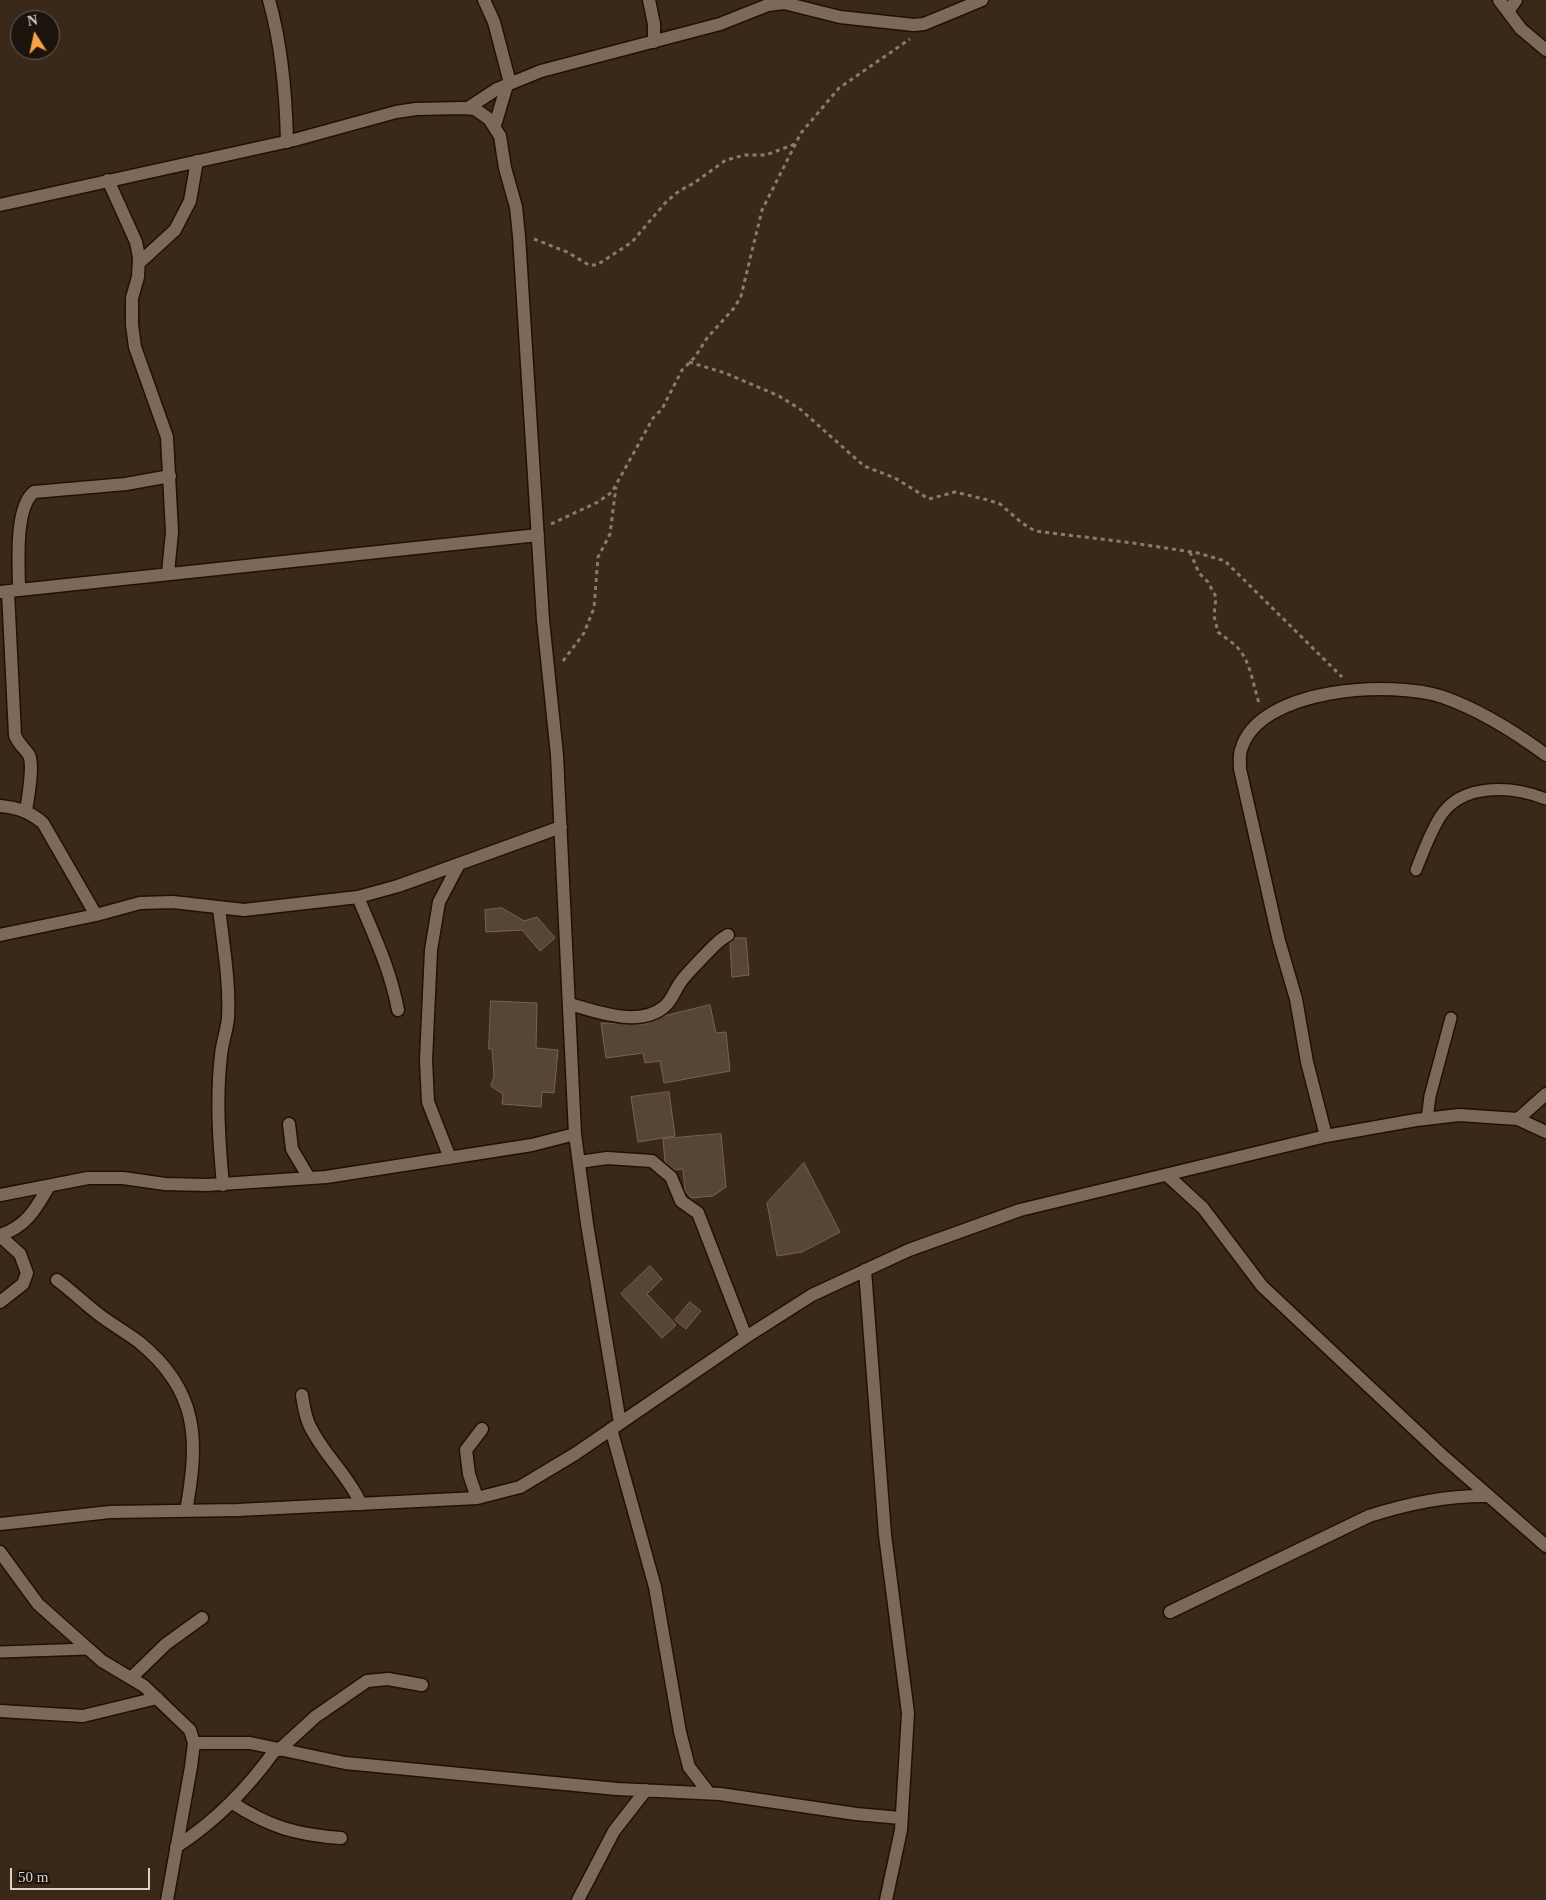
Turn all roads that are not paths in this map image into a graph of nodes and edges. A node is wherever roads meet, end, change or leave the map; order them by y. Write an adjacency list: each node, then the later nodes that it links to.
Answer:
1 (269, 0): 14 (street)
2 (484, 0): 11 (street)
3 (649, 0): 9 (street)
4 (982, 0): 7 (street)
5 (1499, 0): 8 (street)
6 (1516, 0): 8 (street)
7 (772, 2): 9 (street)
8 (1508, 12): 10 (street)
9 (654, 42): 11 (street)
10 (1546, 50)
11 (508, 84): 12 (street); 13 (street)
12 (468, 108): 13 (street); 14 (street)
13 (494, 125): 20 (street)
14 (287, 142): 15 (street)
15 (197, 161): 16 (street); 18 (street)
16 (108, 180): 17 (street); 18 (street)
17 (0, 205)
18 (139, 263): 19 (street)
19 (170, 476): 21 (street); 22 (street)
20 (538, 532): 21 (street); 27 (street)
21 (168, 573): 22 (street)
22 (9, 591): 26 (street)
23 (1546, 755): 44 (street)
24 (1546, 799): 29 (lane)
25 (0, 806): 26 (street)
26 (26, 811): 32 (street)
27 (561, 826): 28 (street); 35 (street)
28 (459, 864): 30 (street); 45 (street)
29 (1416, 870)
30 (358, 897): 31 (street); 36 (street)
31 (219, 908): 32 (street); 49 (street)
32 (96, 915): 33 (street)
33 (0, 935)
34 (728, 935): 35 (street)
35 (570, 1004): 43 (street)
36 (398, 1010)
37 (1451, 1018): 39 (lane)
38 (1546, 1094): 40 (street)
39 (1427, 1119): 40 (street); 44 (street)
40 (1518, 1119): 42 (street)
41 (289, 1124): 48 (street)
42 (1546, 1132)
43 (575, 1134): 45 (street); 46 (street)
44 (1326, 1136): 47 (street)
45 (450, 1158): 48 (street)
46 (579, 1162): 56 (street); 58 (street)
47 (1167, 1175): 53 (street); 60 (street)
48 (310, 1178): 49 (street)
49 (223, 1184): 50 (street)
50 (49, 1186): 51 (street); 52 (street)
51 (0, 1196)
52 (0, 1236): 55 (street)
53 (865, 1270): 56 (street); 80 (street)
54 (57, 1280): 63 (street)
55 (0, 1302)
56 (746, 1337): 58 (street)
57 (302, 1395): 62 (street)
58 (615, 1426): 61 (street); 78 (street)
59 (482, 1429): 61 (street)
60 (1489, 1496): 65 (street); 67 (street)
61 (477, 1498): 62 (street)
62 (361, 1504): 63 (street)
63 (186, 1511): 64 (street)
64 (0, 1524)
65 (1546, 1546)
66 (0, 1552): 69 (street)
67 (1170, 1612)
68 (202, 1618): 71 (street)
69 (88, 1649): 70 (lane); 71 (street)
70 (0, 1652)
71 (131, 1678): 73 (street)
72 (422, 1684): 76 (street)
73 (157, 1698): 74 (street); 75 (street)
74 (0, 1711)
75 (194, 1743): 76 (street); 82 (street)
76 (278, 1750): 77 (street); 79 (street)
77 (646, 1790): 78 (street); 84 (street)
78 (709, 1793): 80 (street)
79 (232, 1802): 81 (street); 82 (street)
80 (901, 1818): 85 (street)
81 (341, 1838)
82 (176, 1847): 83 (street)
83 (167, 1900)
84 (578, 1900)
85 (886, 1900)

